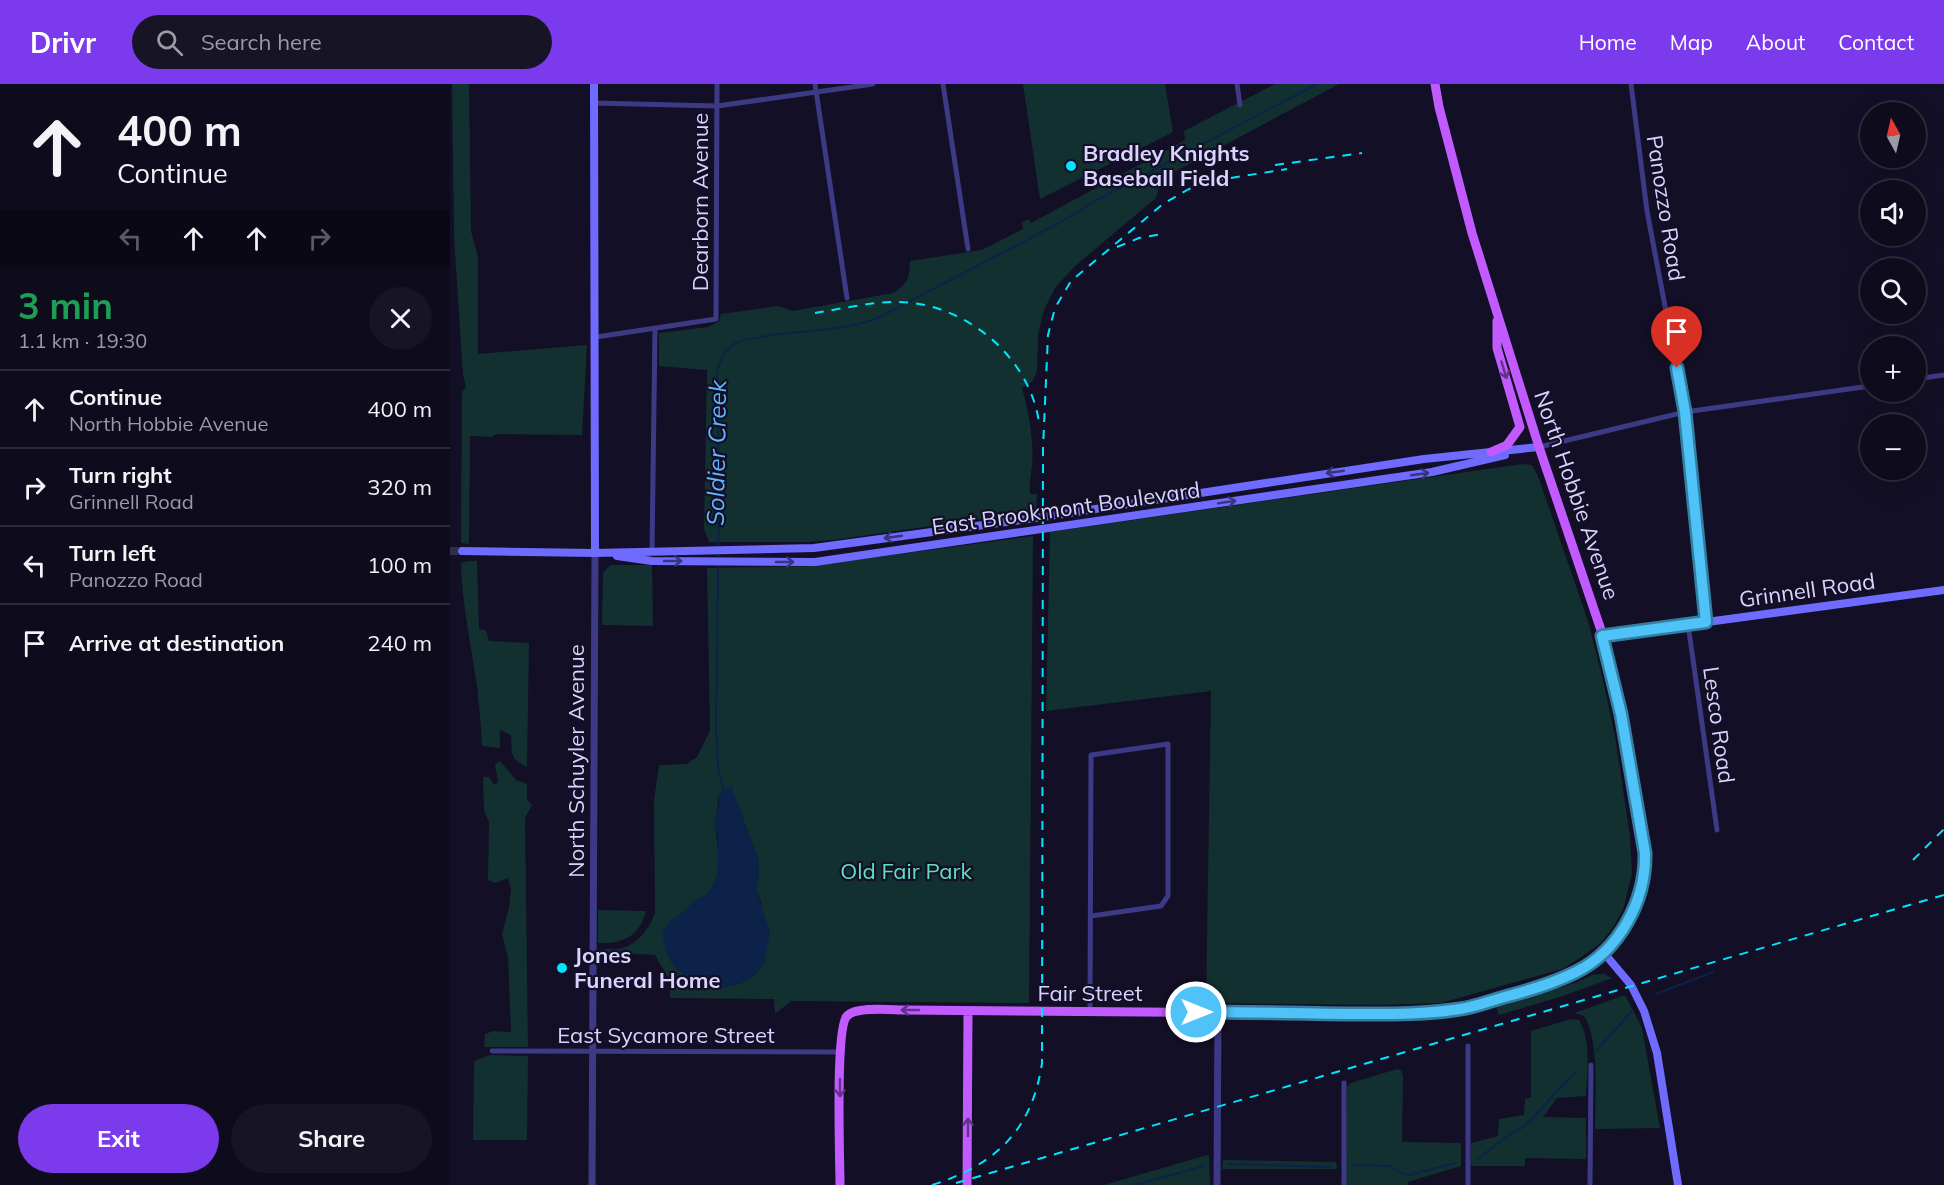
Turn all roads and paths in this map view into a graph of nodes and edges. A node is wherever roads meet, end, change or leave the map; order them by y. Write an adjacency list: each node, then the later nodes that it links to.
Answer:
1 (594, 84): 10 (main road, North Schuyler Avenue)
2 (717, 84): 12 (street, Dearborn Avenue)
3 (815, 84): 9 (street)
4 (873, 84): 9 (street)
5 (943, 84): 13 (street)
6 (1237, 84): 11 (street)
7 (1435, 84): 15 (main road, North Hobbie Avenue)
8 (1631, 84): 21 (street, Panozzo Road)
9 (816, 93): 12 (street); 14 (street)
10 (594, 103): 12 (street); 17 (main road, North Schuyler Avenue)
11 (1240, 105)
12 (717, 106): 16 (street, Dearborn Avenue)
13 (968, 249)
14 (847, 298)
15 (1497, 313): 22 (main road, North Hobbie Avenue); 23 (main road, one-way to 23)
16 (655, 328): 17 (street); 25 (street)
17 (596, 337): 26 (main road, North Schuyler Avenue)
18 (1944, 375): 19 (street)
19 (1926, 378)
20 (1860, 387): 21 (street, East Brookmont Boulevard)
21 (1685, 412): 22 (street, East Brookmont Boulevard); 28 (street, Panozzo Road)
22 (1539, 447): 23 (main road, East Brookmont Boulevard); 26 (main road, East Brookmont Boulevard, one-way to 22); 30 (main road, North Hobbie Avenue)
23 (1491, 452): 25 (main road, East Brookmont Boulevard, one-way to 25)
24 (462, 551): 26 (main road, East Brookmont Boulevard)
25 (652, 552): 26 (main road, East Brookmont Boulevard)
26 (595, 553): 39 (street, North Schuyler Avenue)
27 (1944, 590): 28 (main road, Grinnell Road)
28 (1706, 622): 29 (main road, Grinnell Road)
29 (1688, 624): 30 (main road, Grinnell Road); 31 (street, Lesco Road)
30 (1602, 636): 33 (main road, North Hobbie Avenue)
31 (1717, 830)
32 (1091, 916): 32 (street); 36 (street)
33 (1604, 952): 35 (main road, Fair Street); 50 (main road)
34 (968, 1011): 36 (main road, Fair Street); 40 (main road, Fair Street, one-way to 40); 45 (main road, one-way to 34)
35 (1218, 1012): 36 (main road, Fair Street); 46 (street)
36 (1090, 1013)
37 (1468, 1046): 48 (street)
38 (492, 1051): 39 (street, East Sycamore Street)
39 (592, 1051): 40 (street, East Sycamore Street); 43 (street, North Schuyler Avenue)
40 (840, 1052): 44 (main road, one-way to 44)
41 (1591, 1065): 49 (street)
42 (1344, 1083): 47 (street)
43 (592, 1185)
44 (840, 1185)
45 (967, 1185)
46 (1217, 1185)
47 (1344, 1185)
48 (1468, 1185)
49 (1590, 1185)
50 (1677, 1185)

